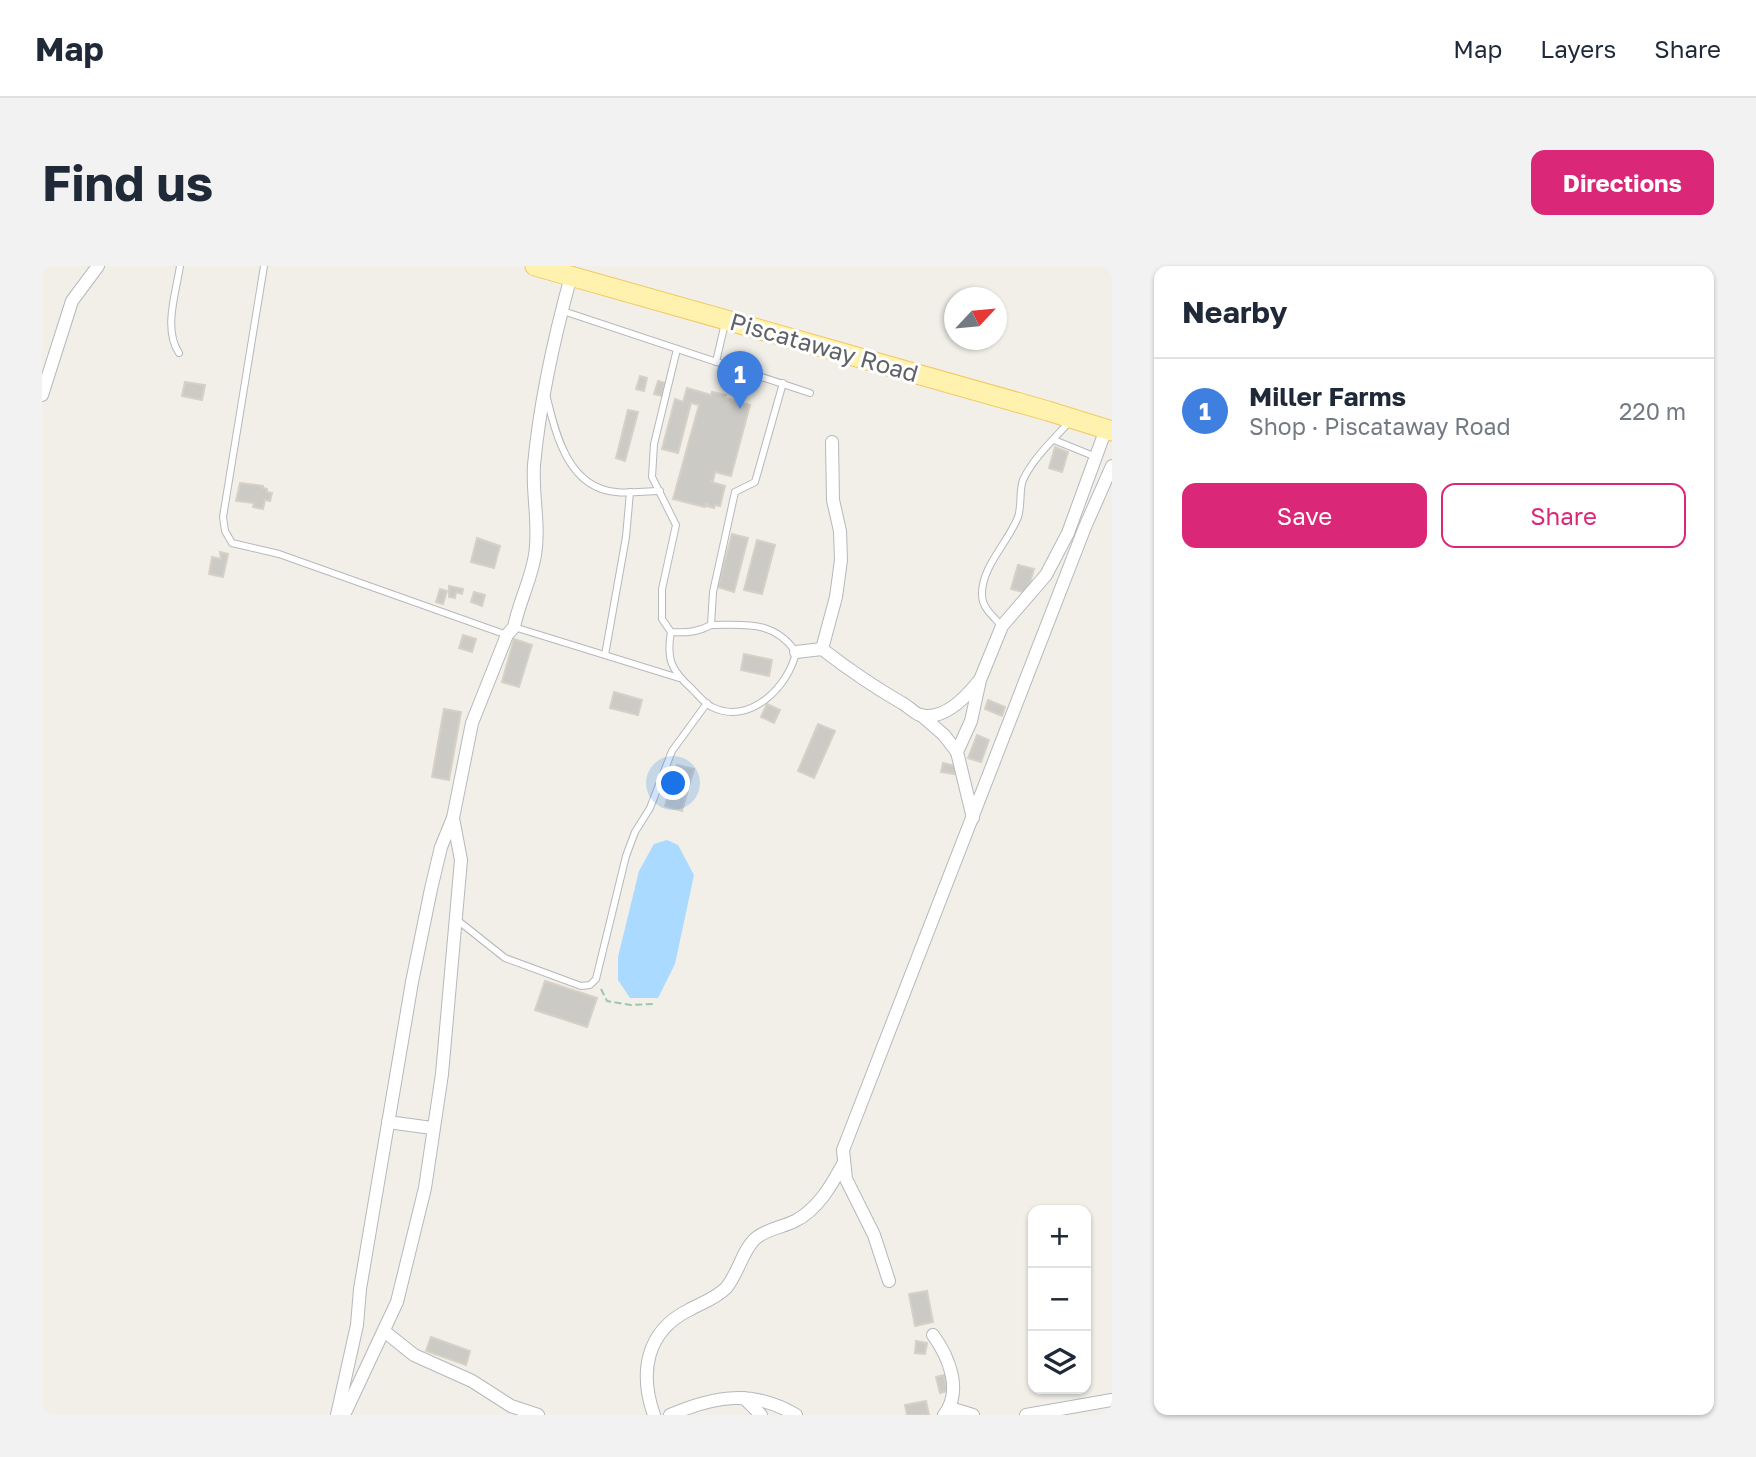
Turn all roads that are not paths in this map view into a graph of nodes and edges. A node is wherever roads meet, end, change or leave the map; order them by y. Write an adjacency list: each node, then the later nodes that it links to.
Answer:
1 (98, 266): 14 (street)
2 (180, 266): 9 (lane)
3 (264, 266): 25 (lane)
4 (535, 266): 5 (main road, Piscataway Road)
5 (571, 276): 6 (street); 7 (main road, Piscataway Road)
6 (562, 311): 8 (lane); 12 (street)
7 (726, 319): 10 (lane); 15 (main road, Piscataway Road)
8 (677, 349): 10 (lane); 21 (lane)
9 (179, 353)
10 (716, 362): 11 (lane)
11 (783, 383): 13 (lane); 23 (lane)
12 (544, 386): 22 (lane); 25 (street)
13 (810, 393)
14 (42, 395)
15 (1072, 419): 16 (main road, Piscataway Road); 17 (lane)
16 (1109, 430): 19 (street)
17 (1054, 440): 19 (lane); 24 (lane)
18 (832, 442): 27 (street)
19 (1096, 457): 24 (street)
20 (1112, 466): 36 (street)
21 (660, 491): 22 (lane); 26 (lane)
22 (630, 492): 29 (lane)
23 (711, 625): 26 (lane); 28 (lane)
24 (1002, 626): 31 (street)
25 (510, 631): 29 (lane); 35 (street)
26 (671, 632): 30 (lane)
27 (822, 649): 28 (street); 33 (street)
28 (796, 652): 32 (lane)
29 (605, 655): 30 (lane)
30 (681, 679): 32 (lane)
31 (980, 680): 33 (street); 34 (street)
32 (707, 703): 37 (lane)
33 (920, 715): 34 (street)
34 (957, 752): 36 (street)
35 (453, 818): 37 (street); 38 (street)
36 (973, 818): 40 (street)
37 (456, 919): 39 (street)
38 (388, 1122): 39 (street); 47 (street)
39 (432, 1128): 42 (street)
40 (843, 1164): 41 (street); 50 (street)
41 (889, 1281)
42 (384, 1331): 48 (street); 49 (street)
43 (933, 1335): 46 (street)
44 (743, 1397): 51 (street); 52 (street); 53 (street)
45 (1112, 1400): 55 (street)
46 (947, 1412): 54 (street)
47 (337, 1415)
48 (344, 1415)
49 (538, 1415)
50 (654, 1415)
51 (670, 1415)
52 (761, 1415)
53 (796, 1415)
54 (973, 1415)
55 (1026, 1415)

